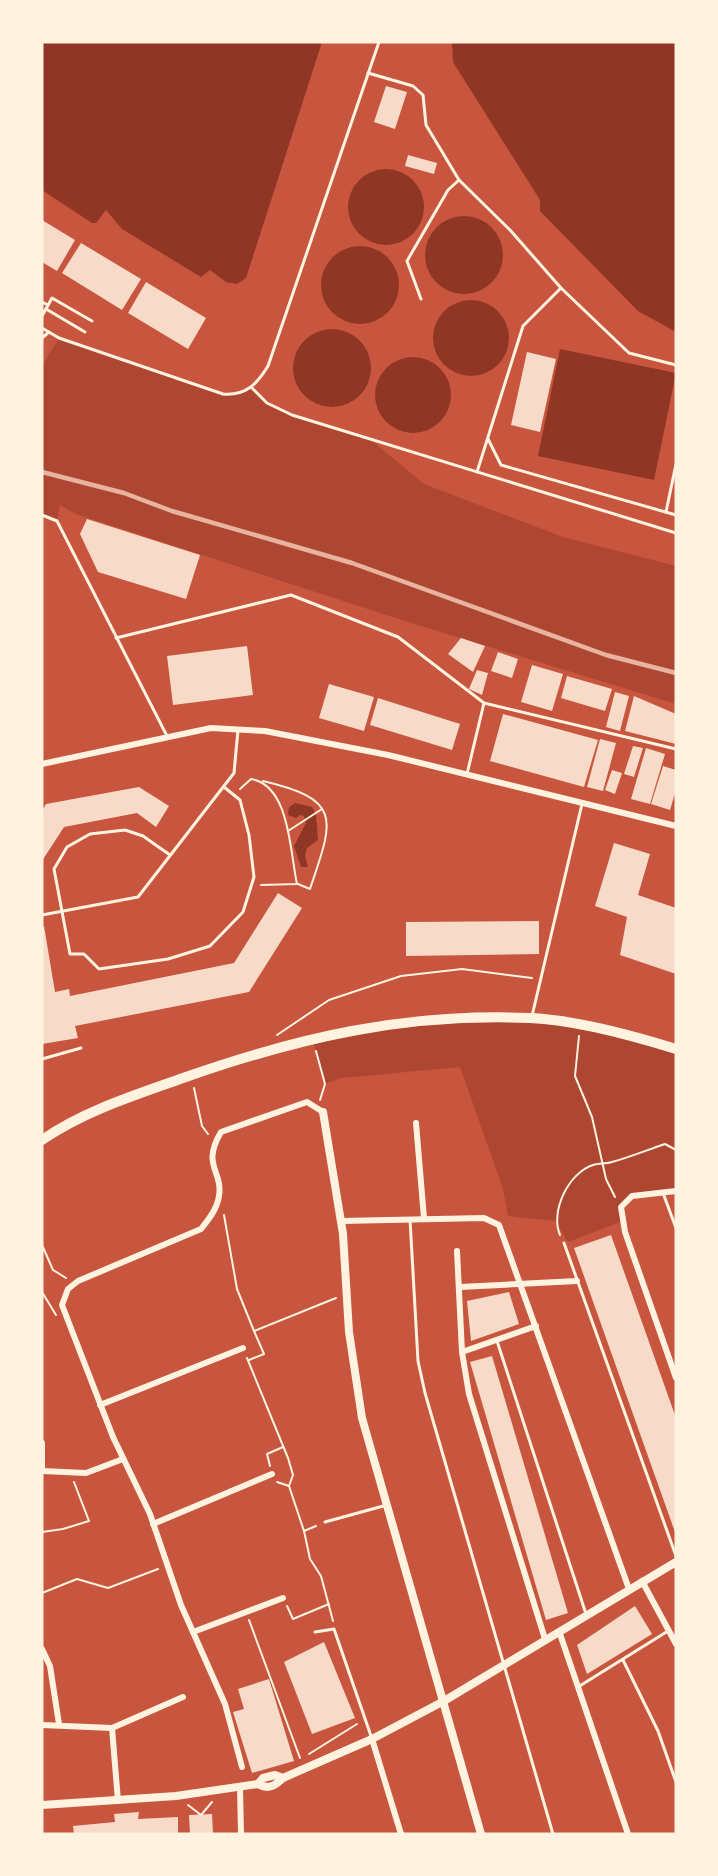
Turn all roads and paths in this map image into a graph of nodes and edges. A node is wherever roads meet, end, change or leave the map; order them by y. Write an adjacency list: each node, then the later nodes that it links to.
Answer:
1 (379, 42): 2 (lane)
2 (368, 73): 3 (lane); 15 (lane)
3 (459, 180): 4 (lane); 5 (lane)
4 (561, 288): 14 (lane); 16 (lane)
5 (421, 299)
6 (42, 302): 7 (lane)
7 (47, 307): 8 (lane); 9 (lane); 12 (lane)
8 (42, 316)
9 (92, 321)
10 (42, 328): 11 (lane)
11 (49, 332): 13 (lane); 15 (lane)
12 (86, 332)
13 (42, 338)
14 (676, 365)
15 (252, 388): 18 (lane)
16 (488, 439): 18 (lane); 19 (lane)
17 (676, 465): 19 (lane)
18 (477, 472): 22 (lane)
19 (666, 512): 21 (lane)
20 (42, 515): 23 (lane)
21 (676, 515)
22 (676, 533)
23 (116, 638): 24 (lane); 26 (lane)
24 (484, 703): 27 (lane); 29 (lane)
25 (238, 728): 26 (street); 29 (street); 31 (lane)
26 (167, 737): 28 (street)
27 (676, 748)
28 (42, 764)
29 (467, 774): 33 (street)
30 (263, 781): 32 (path); 34 (path); 36 (path)
31 (224, 787): 32 (lane); 37 (lane)
32 (235, 796): 39 (lane)
33 (583, 802): 35 (street); 42 (lane)
34 (322, 809): 36 (path); 38 (path)
35 (676, 826)
36 (288, 831): 38 (path)
37 (170, 855): 40 (lane); 40 (lane)
38 (297, 884): 39 (path)
39 (252, 885): 40 (lane)
40 (61, 912): 41 (lane)
41 (42, 915)
42 (540, 979): 43 (lane); 45 (path)
43 (531, 1018): 44 (highway); 46 (highway)
44 (579, 1026): 48 (highway); 56 (path)
45 (273, 1038)
46 (312, 1038): 50 (highway); 51 (path)
47 (81, 1048): 49 (lane)
48 (676, 1049)
49 (42, 1059)
50 (191, 1075): 53 (highway); 54 (path)
51 (320, 1110): 54 (street); 63 (street)
52 (416, 1124): 62 (street)
53 (42, 1140)
54 (214, 1144): 68 (street)
55 (676, 1150): 56 (path)
56 (603, 1164): 59 (path); 65 (path)
57 (676, 1191): 58 (street)
58 (663, 1193): 59 (street); 64 (lane)
59 (621, 1208): 79 (street)
60 (224, 1215): 74 (path)
61 (410, 1218): 62 (street); 63 (street); 110 (lane)
62 (424, 1218): 70 (street)
63 (341, 1221): 72 (street)
64 (676, 1228)
65 (564, 1243): 69 (lane)
66 (42, 1245): 68 (path)
67 (457, 1251): 71 (street)
68 (78, 1281): 80 (street)
69 (578, 1281): 70 (street); 91 (lane)
70 (521, 1284): 71 (street); 73 (street)
71 (460, 1287): 77 (street)
72 (347, 1293): 74 (path); 86 (street)
73 (536, 1326): 75 (street); 95 (street)
74 (254, 1331): 78 (path)
75 (497, 1340): 77 (street); 100 (lane)
76 (243, 1348): 78 (path); 80 (street)
77 (462, 1352): 106 (street)
78 (248, 1360): 89 (path)
79 (676, 1378)
80 (100, 1405): 82 (street)
81 (42, 1443): 83 (street)
82 (123, 1459): 84 (street); 88 (street)
83 (42, 1471): 84 (street)
84 (70, 1472): 90 (path)
85 (272, 1474): 88 (street)
86 (387, 1505): 87 (lane); 113 (street)
87 (325, 1522): 89 (path)
88 (153, 1524): 93 (street)
89 (304, 1531): 98 (path)
90 (42, 1532)
91 (676, 1556)
92 (676, 1562): 94 (street)
93 (168, 1565): 96 (path); 104 (street)
94 (642, 1581): 95 (street); 102 (street)
95 (629, 1589): 100 (street)
96 (42, 1593)
97 (283, 1598): 98 (path); 99 (street)
98 (330, 1604): 101 (path)
99 (246, 1611): 104 (street); 118 (path)
100 (586, 1615): 103 (street)
101 (334, 1629): 105 (lane); 117 (lane)
102 (669, 1630): 107 (street); 109 (lane)
103 (559, 1631): 106 (street); 111 (street)
104 (193, 1632): 119 (street)
105 (315, 1632)
106 (545, 1639): 110 (street)
107 (676, 1644)
108 (42, 1649): 114 (street)
109 (623, 1660): 111 (lane); 120 (lane)
110 (503, 1665): 113 (street); 127 (lane)
111 (578, 1687): 128 (street)
112 (183, 1696): 116 (street)
113 (444, 1701): 117 (street); 126 (street)
114 (59, 1724): 115 (street); 116 (street)
115 (42, 1725)
116 (112, 1728): 122 (street)
117 (372, 1739): 121 (street); 125 (street)
118 (300, 1759)
119 (242, 1767)
120 (676, 1782)
121 (240, 1787): 122 (street); 124 (street)
122 (118, 1801): 123 (street)
123 (42, 1805)
124 (241, 1834)
125 (400, 1834)
126 (481, 1834)
127 (553, 1834)
128 (628, 1834)

